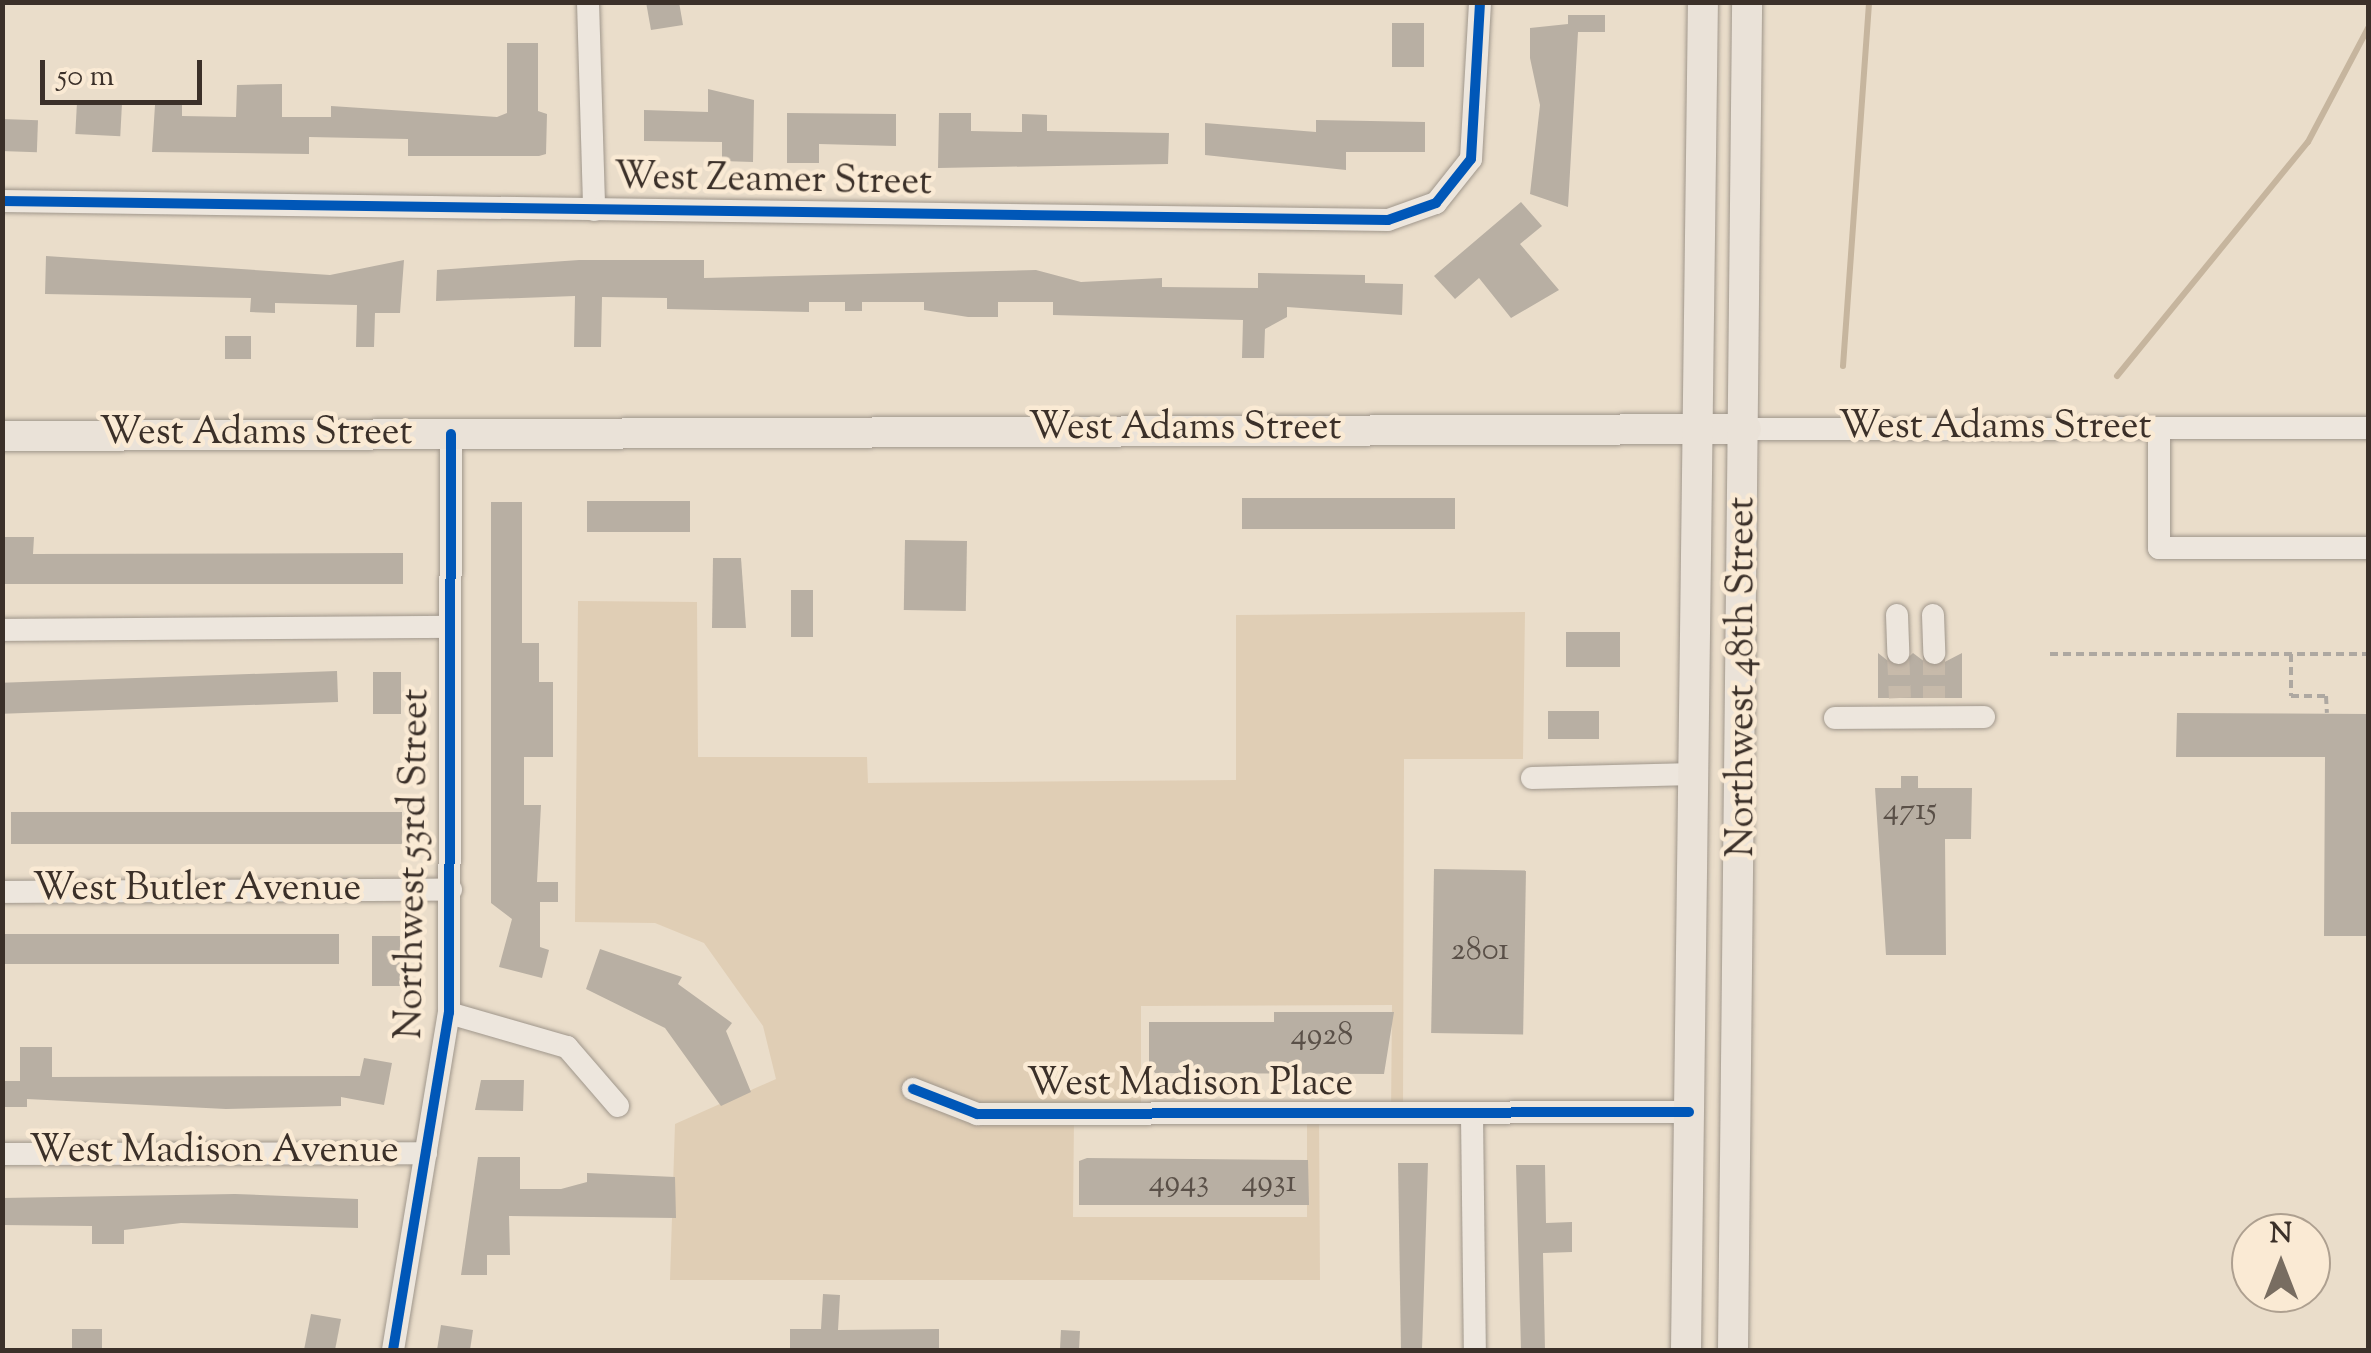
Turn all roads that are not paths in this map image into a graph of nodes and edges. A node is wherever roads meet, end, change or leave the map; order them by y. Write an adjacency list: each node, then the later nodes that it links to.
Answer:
1 (588, 2): 6 (street)
2 (1480, 2): 6 (street, West Zeamer Street)
3 (1703, 2): 7 (main road, Northwest 48th Street)
4 (1748, 2): 10 (main road, Northwest 48th Street)
5 (2, 201): 6 (street, West Zeamer Street)
6 (594, 210)
7 (1699, 428): 10 (main road, West Adams Street); 11 (main road, West Adams Street); 22 (main road, Northwest 48th Street)
8 (2159, 428): 9 (street, West Adams Street); 10 (street, West Adams Street); 13 (street)
9 (2368, 428)
10 (1746, 429): 37 (main road, Northwest 48th Street)
11 (451, 434): 12 (main road, West Adams Street); 16 (street, Northwest 53rd Street)
12 (2, 436)
13 (2368, 548)
14 (1932, 614): 19 (street)
15 (1896, 615): 18 (street)
16 (449, 627): 17 (street); 24 (street, Northwest 53rd Street)
17 (2, 630)
18 (1898, 652)
19 (1934, 652)
20 (1984, 717): 21 (street)
21 (1835, 718)
22 (1694, 774): 23 (street); 29 (main road, Northwest 48th Street)
23 (1532, 778)
24 (451, 890): 25 (street, West Butler Avenue); 26 (street, Northwest 53rd Street)
25 (2, 892)
26 (449, 1013): 28 (street); 31 (street, Northwest 53rd Street)
27 (913, 1088): 30 (street, West Madison Place)
28 (618, 1106)
29 (1689, 1112): 30 (street); 35 (main road, Northwest 48th Street); 36 (main road)
30 (1472, 1116): 34 (street)
31 (426, 1153): 32 (street, West Madison Avenue); 33 (street, Northwest 53rd Street)
32 (2, 1154)
33 (393, 1350)
34 (1475, 1350)
35 (1686, 1350)
36 (1706, 1350)
37 (1733, 1350)

